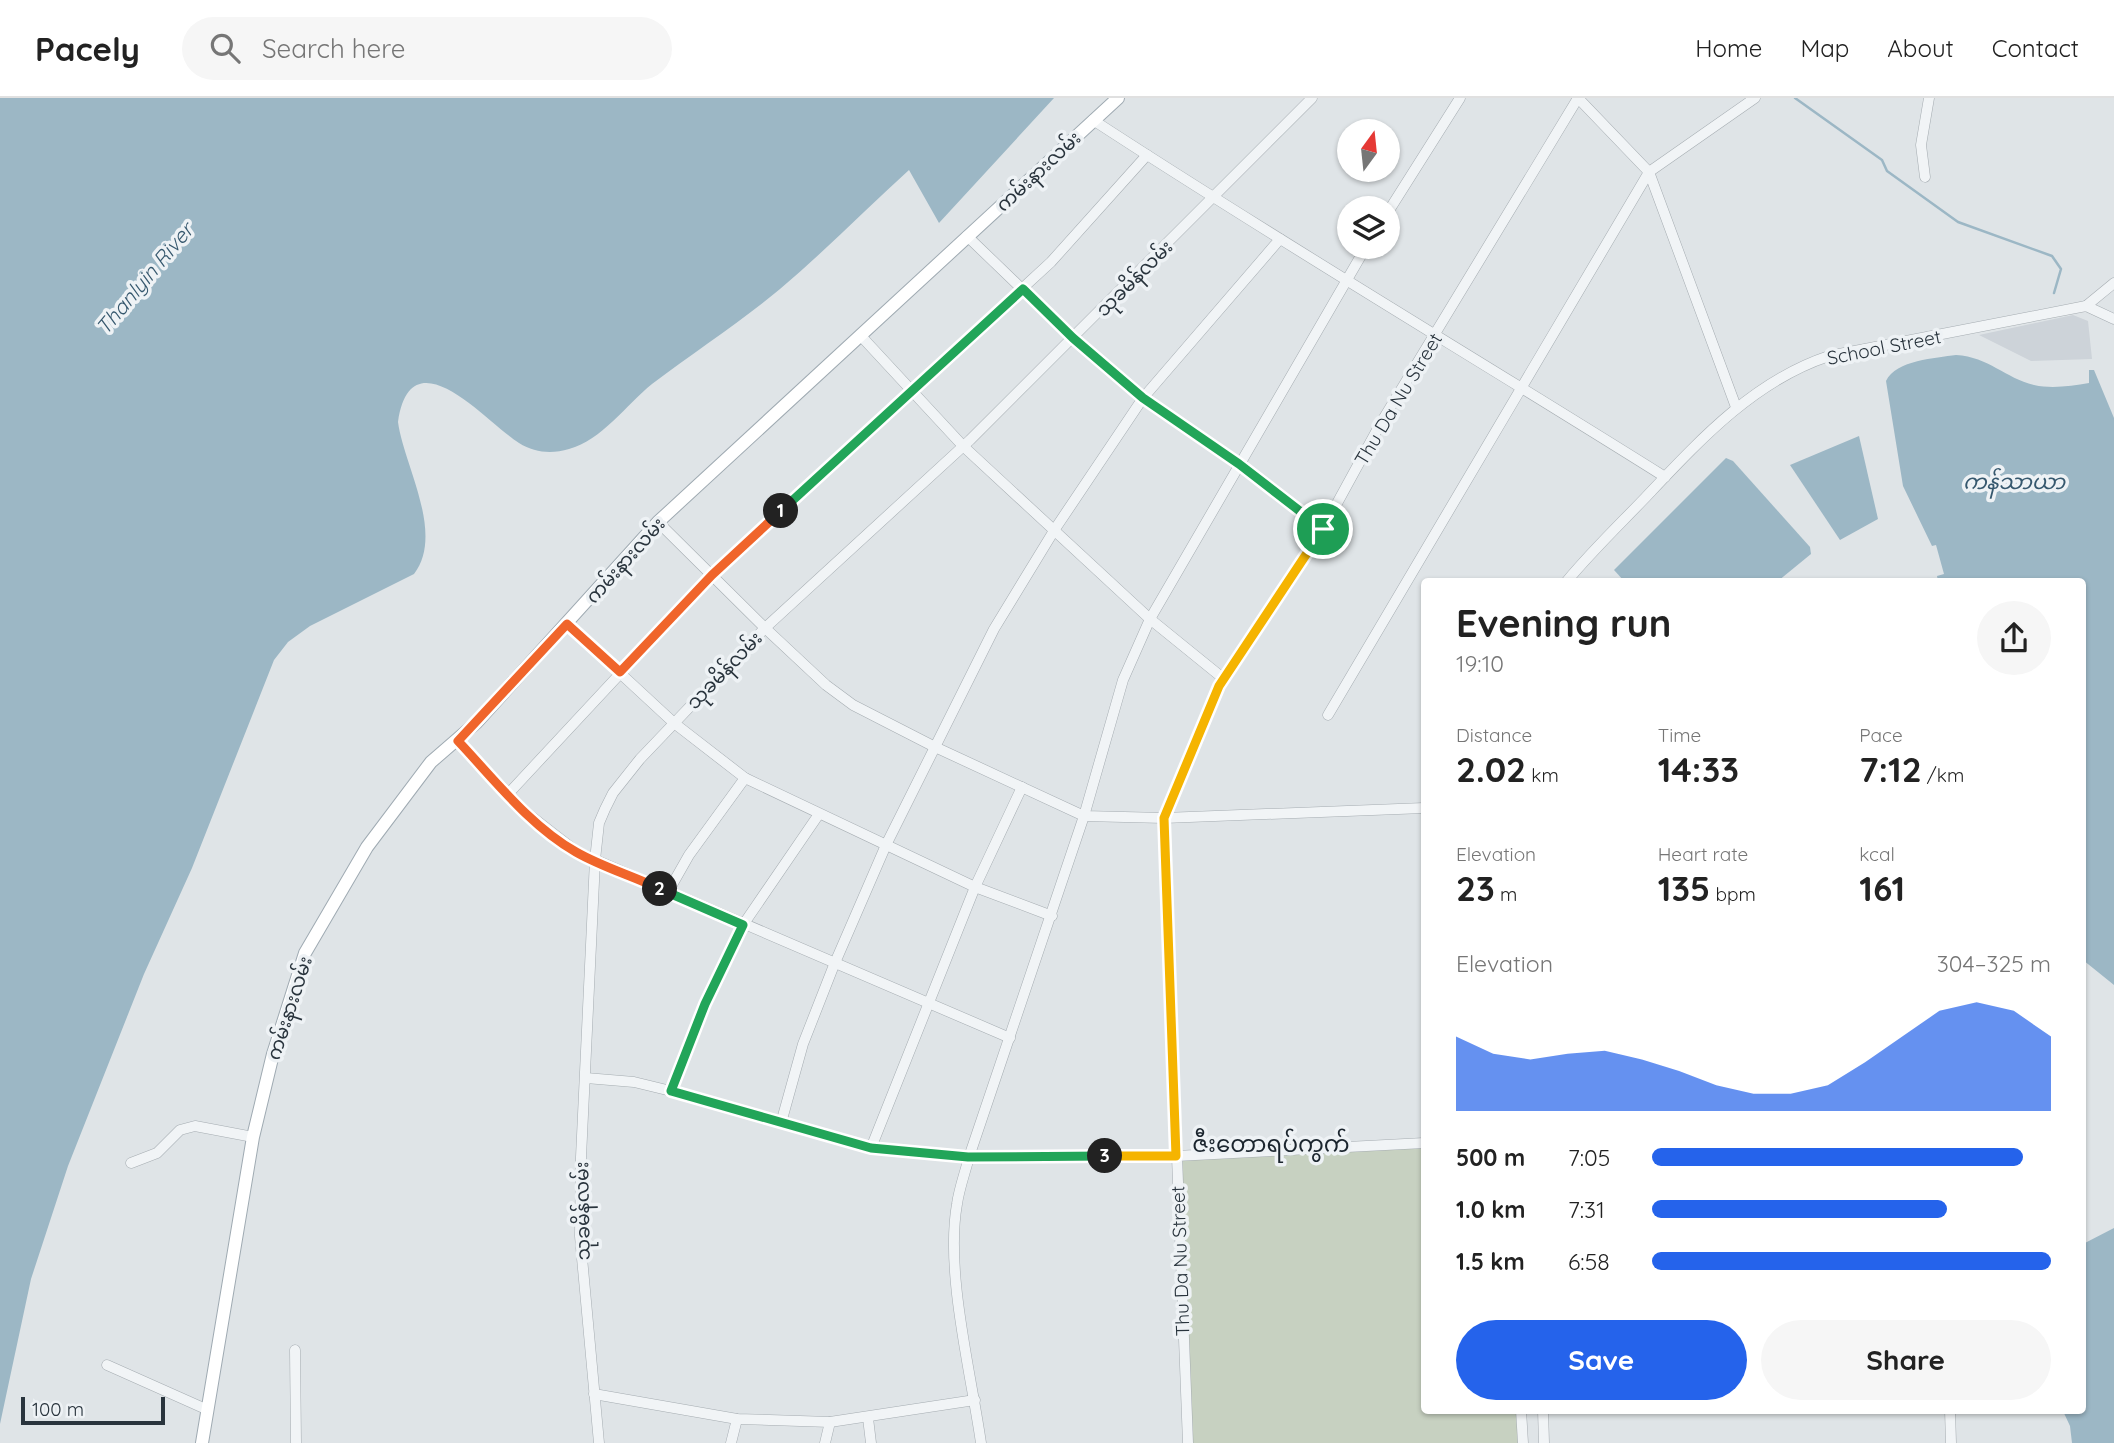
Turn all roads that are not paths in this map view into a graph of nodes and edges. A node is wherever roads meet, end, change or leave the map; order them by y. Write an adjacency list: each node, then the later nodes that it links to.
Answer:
1 (1118, 98): 7 (main road, ကမ်းနားလမ်း)
2 (1312, 98): 12 (street, သုခမိန်လမ်း)
3 (1460, 98): 11 (street)
4 (1578, 98): 9 (street); 21 (street, Thu Da Nu Street)
5 (1755, 98): 9 (street)
6 (1928, 98): 10 (street)
7 (1093, 120): 8 (street); 13 (main road, ကမ်းနားလမ်း)
8 (1147, 155): 12 (street); 18 (street)
9 (1649, 172): 24 (street); 27 (street)
10 (1925, 177)
11 (1398, 196)
12 (1214, 199): 14 (street); 23 (street, သုခမိန်လမ်း)
13 (967, 236): 18 (street); 22 (main road, ကမ်းနားလမ်း)
14 (1280, 239): 16 (street); 26 (street)
15 (1358, 259): 16 (street)
16 (1345, 279): 21 (street); 29 (street)
17 (2114, 283): 19 (street)
18 (1023, 289): 23 (street); 25 (street)
19 (2081, 307): 20 (street); 27 (street, School Street)
20 (2114, 319)
21 (1437, 333): 24 (street); 33 (street, Thu Da Nu Street)
22 (861, 336): 25 (street); 31 (main road, ကမ်းနားလမ်း)
23 (1073, 338): 26 (street); 28 (street, သုခမိန်လမ်း)
24 (1521, 387): 30 (street); 41 (street)
25 (913, 391): 28 (street); 34 (street)
26 (1143, 398): 29 (street); 32 (street)
27 (1736, 407): 30 (street, School Street)
28 (963, 446): 32 (street); 38 (street, သုခမိန်လမ်း)
29 (1239, 464): 33 (street); 36 (street)
30 (1665, 477): 35 (street, School Street)
31 (659, 522): 34 (street); 37 (main road, ကမ်းနားလမ်း)
32 (1055, 529): 36 (street); 44 (street)
33 (1323, 529): 40 (street, Thu Da Nu Street)
34 (712, 575): 38 (street); 39 (street)
35 (1569, 578)
36 (1150, 619): 40 (street); 50 (street)
37 (567, 624): 39 (street); 43 (main road, ကမ်းနားလမ်း)
38 (765, 628): 42 (street, သုခမိန်လမ်း); 44 (street)
39 (620, 672): 42 (street); 47 (street)
40 (1224, 679): 51 (street, Thu Da Nu Street)
41 (1328, 715)
42 (674, 723): 45 (street); 53 (street, သုခမိန်လမ်း)
43 (458, 741): 47 (street); 64 (main road, ကမ်းနားလမ်း)
44 (935, 747): 46 (street); 52 (street)
45 (745, 778): 49 (street); 55 (street)
46 (1021, 787): 50 (street); 54 (street)
47 (508, 794): 53 (street)
48 (1421, 808): 51 (street)
49 (820, 814): 52 (street); 57 (street)
50 (1084, 816): 51 (street); 56 (street)
51 (1164, 818): 67 (street, Thu Da Nu Street)
52 (886, 845): 54 (street); 58 (street)
53 (595, 860): 55 (street); 61 (street, သုခမိန်လမ်း)
54 (975, 887): 56 (street); 59 (street)
55 (668, 892): 57 (street)
56 (1052, 916): 60 (street)
57 (743, 925): 58 (street); 62 (street)
58 (834, 965): 59 (street); 63 (street)
59 (927, 1005): 60 (street); 66 (street)
60 (1010, 1038): 68 (street)
61 (586, 1078): 62 (street); 72 (street, သုခမိန်လမ်း)
62 (671, 1091): 63 (street)
63 (782, 1123): 66 (street)
64 (253, 1136): 69 (street); 74 (main road, ကမ်းနားလမ်း)
65 (1421, 1143): 67 (street)
66 (871, 1148): 68 (street)
67 (1176, 1156): 68 (street); 88 (street, Thu Da Nu Street)
68 (968, 1157): 73 (street)
69 (131, 1163)
70 (295, 1350): 82 (street)
71 (107, 1365): 74 (street)
72 (594, 1394): 79 (street); 83 (street, သုခမိန်လမ်း)
73 (975, 1400): 78 (street); 87 (street)
74 (208, 1410): 81 (main road, ကမ်းနားလမ်း)
75 (1521, 1414): 89 (street)
76 (1543, 1414): 90 (street)
77 (1950, 1414): 91 (street)
78 (868, 1418): 80 (street); 86 (street)
79 (737, 1419): 80 (street); 84 (street)
80 (831, 1422): 85 (street)
81 (202, 1443)
82 (296, 1443)
83 (599, 1443)
84 (731, 1443)
85 (825, 1443)
86 (871, 1443)
87 (981, 1443)
88 (1188, 1443)
89 (1523, 1443)
90 (1544, 1443)
91 (1951, 1443)

